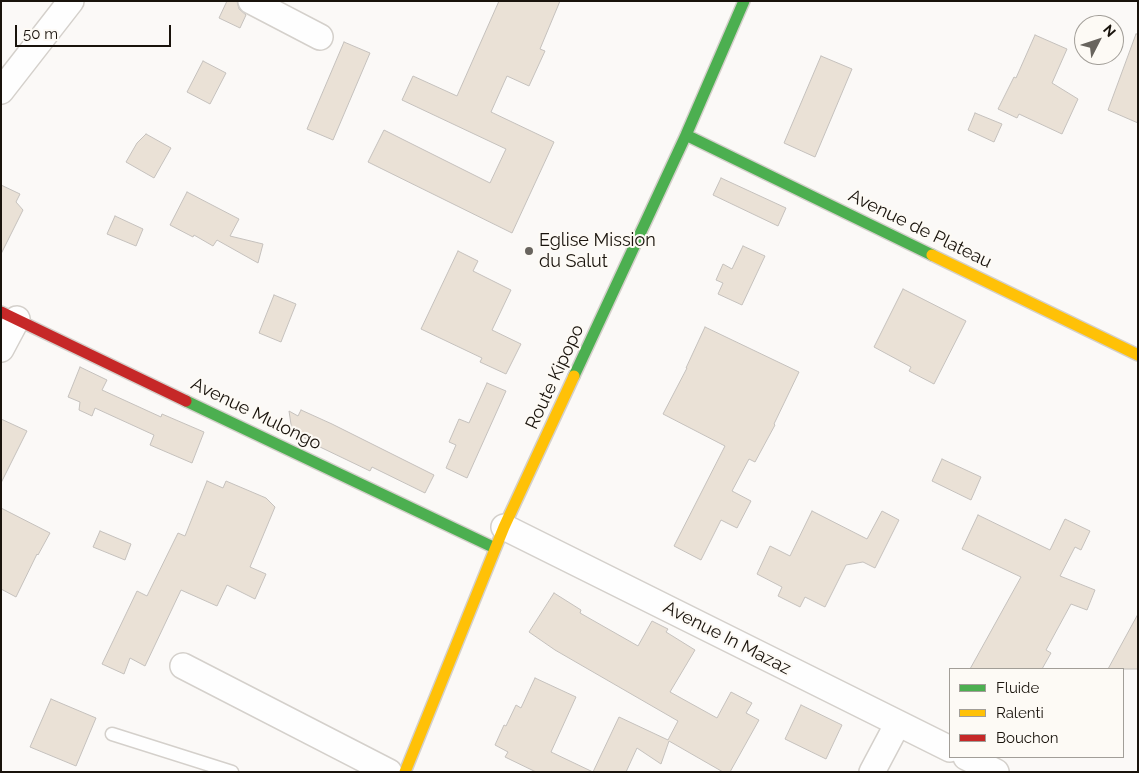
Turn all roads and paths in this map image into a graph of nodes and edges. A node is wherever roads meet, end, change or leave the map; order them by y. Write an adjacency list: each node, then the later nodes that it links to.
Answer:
1 (71, 1): 5 (street)
2 (251, 1): 4 (street)
3 (744, 1): 6 (street, Route Kipopo)
4 (320, 37)
5 (1, 90)
6 (686, 135): 9 (street, Avenue de Plateau); 10 (street, Route Kipopo)
7 (9, 316): 8 (street); 10 (street, Avenue Mulongo)
8 (1, 349)
9 (1138, 355)
10 (500, 538): 12 (street, Avenue In Mazaz); 18 (street, Route Kipopo)
11 (183, 666): 17 (street)
12 (898, 723): 14 (street, Avenue In Mazaz); 19 (street)
13 (112, 734): 16 (lane)
14 (949, 748)
15 (968, 758): 20 (street)
16 (232, 772)
17 (389, 772)
18 (405, 772)
19 (872, 772)
20 (996, 772)

